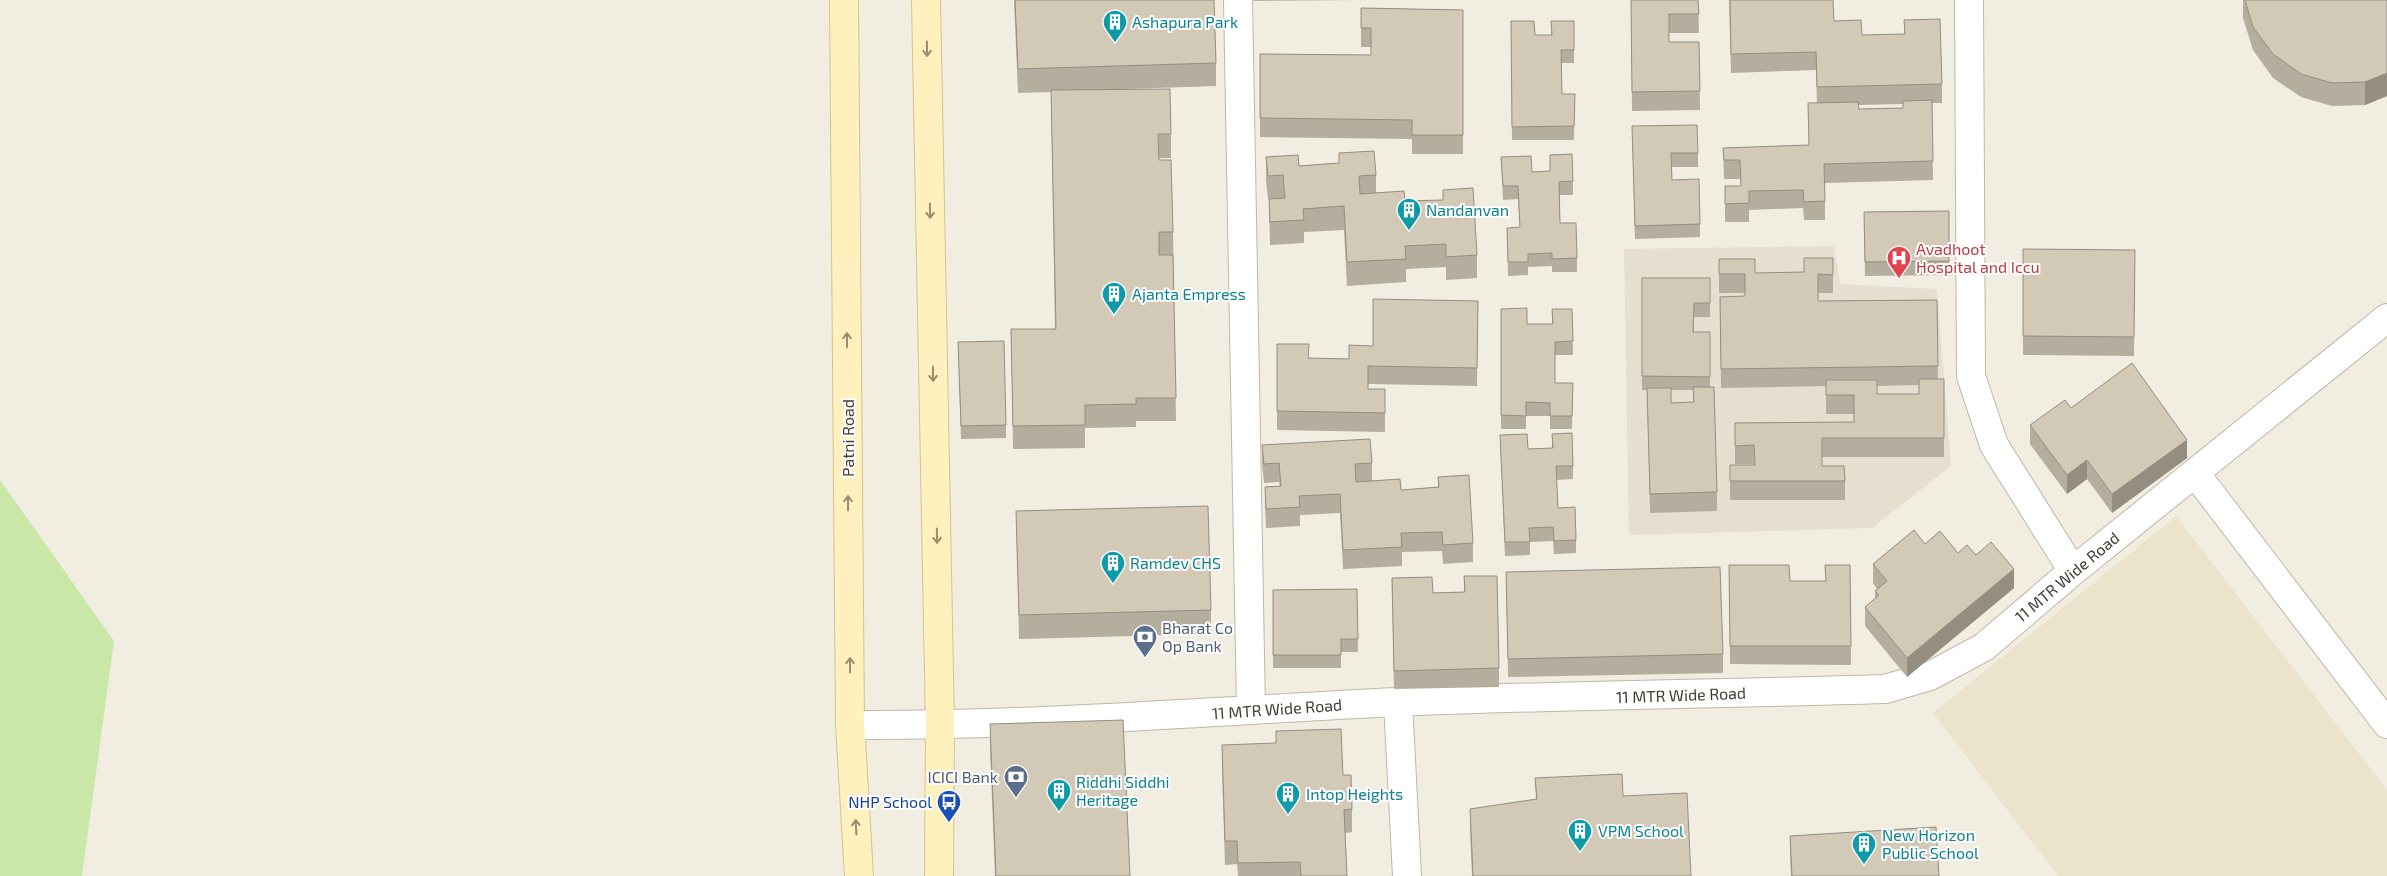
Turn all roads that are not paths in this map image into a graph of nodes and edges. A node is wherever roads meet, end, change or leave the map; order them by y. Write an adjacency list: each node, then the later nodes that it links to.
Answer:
1 (844, 0): 11 (main road, Patni Road, one-way to 1)
2 (926, 0): 12 (main road, one-way to 12)
3 (1238, 0): 9 (street)
4 (1969, 0): 7 (street)
5 (2387, 318): 6 (street, 11 MTR Wide Road)
6 (2195, 473): 7 (street, 11 MTR Wide Road); 10 (street)
7 (2073, 571): 8 (street, 11 MTR Wide Road)
8 (1398, 702): 9 (street, 11 MTR Wide Road); 15 (street)
9 (1250, 710): 12 (street, 11 MTR Wide Road)
10 (2387, 724)
11 (850, 726): 12 (street, 11 MTR Wide Road); 13 (main road, Patni Road, one-way to 11)
12 (940, 726): 14 (main road)
13 (859, 876)
14 (939, 876)
15 (1407, 876)

